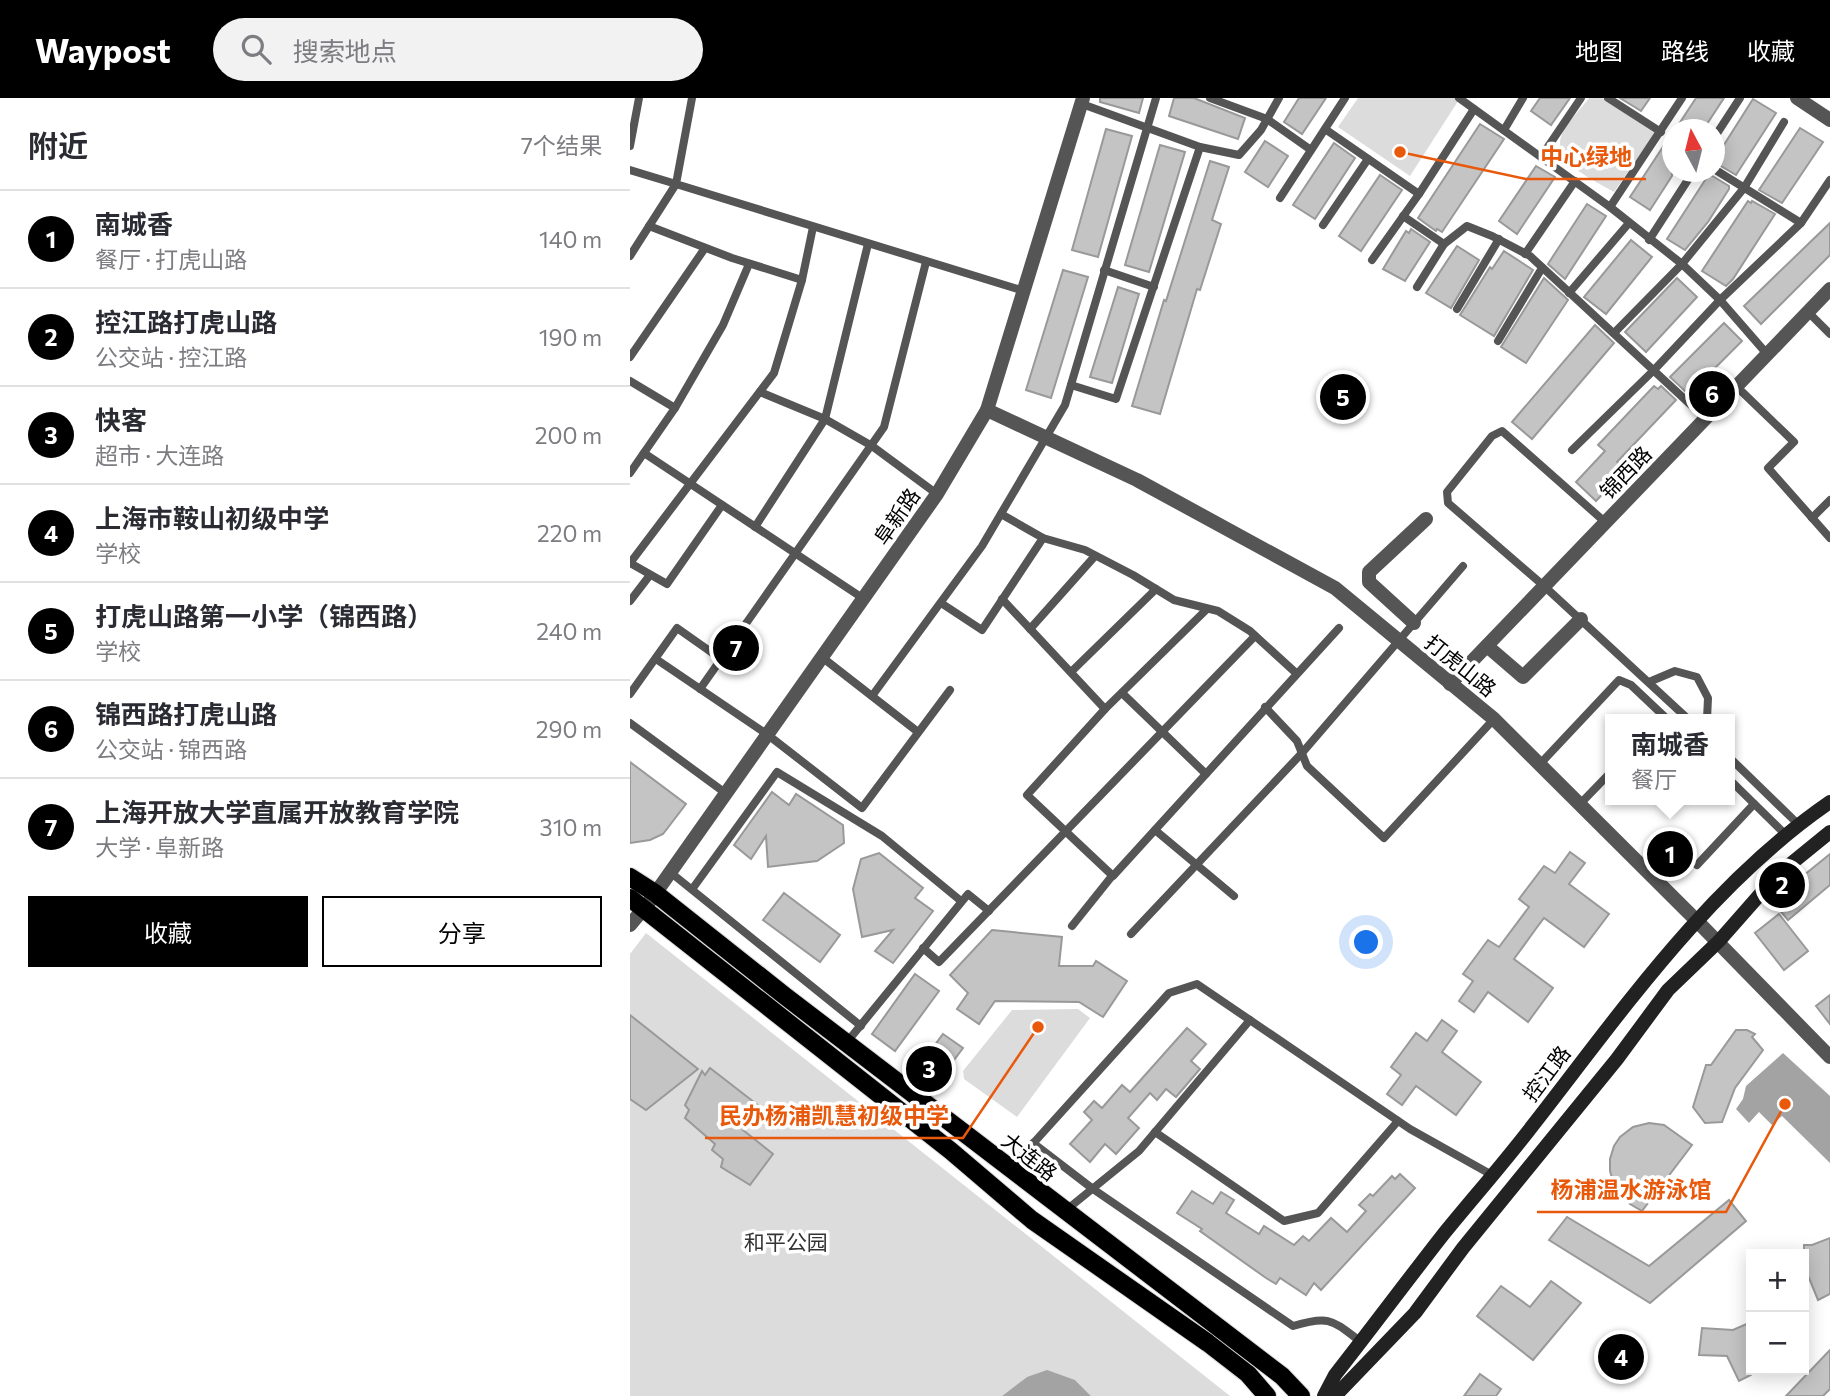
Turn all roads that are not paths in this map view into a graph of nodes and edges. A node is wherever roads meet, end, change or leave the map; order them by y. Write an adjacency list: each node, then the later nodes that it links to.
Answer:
1 (639, 98): 24 (lane)
2 (692, 98): 34 (lane)
3 (1156, 98): 20 (lane)
4 (1209, 98): 16 (lane)
5 (1279, 98): 16 (lane)
6 (1345, 98): 21 (lane)
7 (1459, 98): 15 (lane)
8 (1523, 98): 22 (lane)
9 (1581, 98): 27 (lane)
10 (1608, 98): 23 (lane)
11 (1682, 98): 23 (lane)
12 (1740, 98): 18 (lane)
13 (1797, 98): 17 (street)
14 (1083, 101): 20 (lane); 62 (street, 阜新路)
15 (1474, 109): 22 (lane); 36 (lane)
16 (1267, 119): 25 (lane); 26 (lane)
17 (1830, 120)
18 (1725, 121)
19 (1784, 122): 35 (lane)
20 (1146, 127): 25 (lane); 57 (lane)
21 (1325, 129): 26 (lane); 28 (lane)
22 (1504, 130): 27 (lane)
23 (1661, 132): 38 (lane)
24 (630, 146)
25 (1200, 147): 59 (lane)
26 (1311, 150): 37 (lane)
27 (1541, 156): 32 (lane)
28 (1368, 159): 36 (lane); 42 (lane)
29 (630, 170): 34 (lane)
30 (1725, 176): 35 (lane)
31 (1830, 180): 41 (lane)
32 (1575, 181): 38 (lane); 50 (lane)
33 (1687, 182): 46 (lane)
34 (676, 184): 43 (lane); 44 (lane)
35 (1744, 188): 41 (lane); 55 (lane)
36 (1419, 194): 39 (lane)
37 (1280, 198)
38 (1611, 207): 40 (lane)
39 (1403, 216): 48 (lane); 52 (lane)
40 (1629, 223): 46 (lane); 63 (lane)
41 (1801, 223): 64 (lane)
42 (1323, 225)
43 (649, 226): 49 (lane); 51 (lane)
44 (814, 227): 47 (lane); 58 (lane)
45 (1499, 239): 48 (lane); 50 (lane); 65 (lane)
46 (1649, 240): 55 (lane)
47 (869, 244): 53 (lane); 80 (lane)
48 (1444, 244): 60 (lane)
49 (705, 248): 54 (lane); 71 (lane)
50 (1525, 254): 56 (lane)
51 (630, 256)
52 (1372, 260)
53 (926, 262): 62 (lane); 82 (lane)
54 (749, 264): 58 (lane); 77 (lane)
55 (1682, 264): 64 (lane); 67 (lane)
56 (1542, 268): 63 (lane); 69 (lane)
57 (1104, 270): 59 (lane); 74 (lane)
58 (802, 280): 76 (lane)
59 (1154, 287): 74 (lane)
60 (1417, 287)
61 (1830, 289): 66 (street, 锦西路)
62 (1024, 291): 78 (street, 阜新路)
63 (1569, 293): 67 (lane)
64 (1720, 300): 70 (lane); 72 (lane)
65 (1457, 309)
66 (1808, 312): 68 (lane); 70 (street, 锦西路)
67 (1614, 333): 72 (lane)
68 (1830, 334)
69 (1498, 341)
70 (1767, 354): 75 (street, 锦西路)
71 (630, 357)
72 (1654, 370): 79 (lane); 83 (lane)
73 (630, 381): 77 (lane)
74 (1070, 385): 81 (lane)
75 (1736, 386): 79 (street, 锦西路); 91 (lane)
76 (760, 392): 80 (lane); 86 (lane)
77 (675, 408): 84 (lane)
78 (987, 410): 81 (street, 打虎山路); 87 (street, 阜新路)
79 (1705, 418): 93 (street, 锦西路)
80 (825, 419): 82 (lane); 94 (lane)
81 (1047, 438): 90 (lane); 114 (street, 打虎山路)
82 (872, 446): 87 (lane); 97 (lane)
83 (1572, 450)
84 (644, 453): 85 (lane); 86 (lane)
85 (630, 473)
86 (689, 483): 89 (lane); 99 (lane)
87 (937, 494): 104 (street, 阜新路)
88 (1830, 500): 91 (lane)
89 (722, 505): 94 (lane); 101 (lane)
90 (1001, 514): 95 (lane); 107 (lane)
91 (1812, 518): 96 (lane)
92 (1426, 519): 110 (street)
93 (1605, 522): 102 (street, 锦西路); 102 (lane)
94 (755, 527): 97 (lane)
95 (1043, 538): 98 (lane); 105 (lane)
96 (1830, 538)
97 (794, 554): 104 (lane); 118 (lane)
98 (1095, 556): 103 (lane); 112 (lane)
99 (630, 563): 101 (lane)
100 (1463, 566): 110 (lane)
101 (650, 575): 106 (lane)
102 (1544, 586): 109 (lane); 115 (street, 锦西路)
103 (1156, 589): 108 (lane); 119 (lane)
104 (864, 599): 116 (street, 阜新路)
105 (1002, 599): 107 (lane); 112 (lane)
106 (630, 601)
107 (941, 603): 127 (lane)
108 (1207, 609): 113 (lane); 125 (lane)
109 (1581, 620): 115 (street); 121 (lane)
110 (1414, 623): 114 (lane)
111 (1339, 628): 120 (lane)
112 (1030, 629): 119 (lane)
113 (1255, 636): 120 (lane); 135 (lane)
114 (1398, 641): 122 (street, 打虎山路); 138 (lane)
115 (1487, 646): 122 (street, 锦西路)
116 (823, 658): 127 (lane); 137 (street, 阜新路)
117 (656, 659): 118 (lane); 123 (lane); 126 (lane)
118 (721, 659): 123 (lane)
119 (1071, 672): 129 (lane)
120 (1296, 673): 128 (lane)
121 (1649, 682): 131 (lane); 132 (lane)
122 (1450, 684): 133 (street, 打虎山路)
123 (700, 689): 137 (lane)
124 (950, 690): 136 (lane)
125 (1122, 693): 129 (lane); 135 (lane)
126 (630, 694)
127 (872, 696): 136 (lane)
128 (1265, 707): 138 (lane); 141 (lane)
129 (1105, 709): 150 (lane)
130 (1660, 714): 140 (lane)
131 (1684, 714)
132 (1707, 714)
133 (1494, 719): 138 (lane); 140 (street, 打虎山路)
134 (630, 723): 144 (lane)
135 (1162, 731): 141 (lane); 150 (lane)
136 (918, 732): 137 (lane)
137 (768, 735): 144 (street, 阜新路)
138 (1302, 753): 154 (lane)
139 (1735, 763): 148 (lane)
140 (1540, 764): 146 (street, 打虎山路)
141 (1206, 774): 149 (lane)
142 (1605, 778): 146 (lane)
143 (1735, 785): 147 (lane)
144 (724, 792): 155 (street, 阜新路)
145 (1830, 802): 148 (main road, 控江路)
146 (1580, 804): 163 (street, 打虎山路)
147 (1754, 804): 152 (lane); 153 (lane)
148 (1799, 825): 152 (main road, 控江路)
149 (1155, 830): 154 (lane); 156 (lane)
150 (1064, 831): 156 (lane); 162 (lane)
151 (1830, 832): 167 (main road, 控江路)
152 (1786, 835): 163 (main road, 控江路)
153 (1697, 864)
154 (1196, 865): 159 (lane); 166 (lane)
155 (670, 872): 158 (lane); 160 (street, 阜新路)
156 (1112, 876): 165 (lane)
157 (630, 877): 160 (main road, 大连路)
158 (693, 888): 161 (lane); 170 (lane)
159 (1234, 896)
160 (643, 899): 164 (street, 阜新路); 171 (main road, 大连路); 181 (main road, 大连路)
161 (961, 901): 162 (lane); 168 (lane)
162 (989, 911): 168 (lane)
163 (1698, 922): 167 (street, 打虎山路); 177 (main road, 控江路)
164 (630, 925)
165 (1072, 926)
166 (1131, 934)
167 (1719, 941): 172 (street, 打虎山路); 184 (main road, 控江路)
168 (923, 948): 170 (lane)
169 (1250, 1020): 173 (lane); 174 (lane); 175 (lane)
170 (861, 1026): 171 (lane)
171 (846, 1043): 176 (main road, 大连路)
172 (1830, 1057)
173 (1398, 1121): 174 (lane); 177 (lane)
174 (1155, 1132): 178 (lane)
175 (1034, 1143): 176 (lane); 178 (lane)
176 (1010, 1169): 179 (main road, 大连路)
177 (1492, 1175): 180 (main road, 控江路)
178 (1093, 1189): 179 (lane); 180 (lane)
179 (1065, 1211): 182 (main road, 大连路)
180 (1361, 1342): 183 (main road, 控江路)
181 (1267, 1396)
182 (1301, 1396)
183 (1324, 1396)
184 (1335, 1396)

